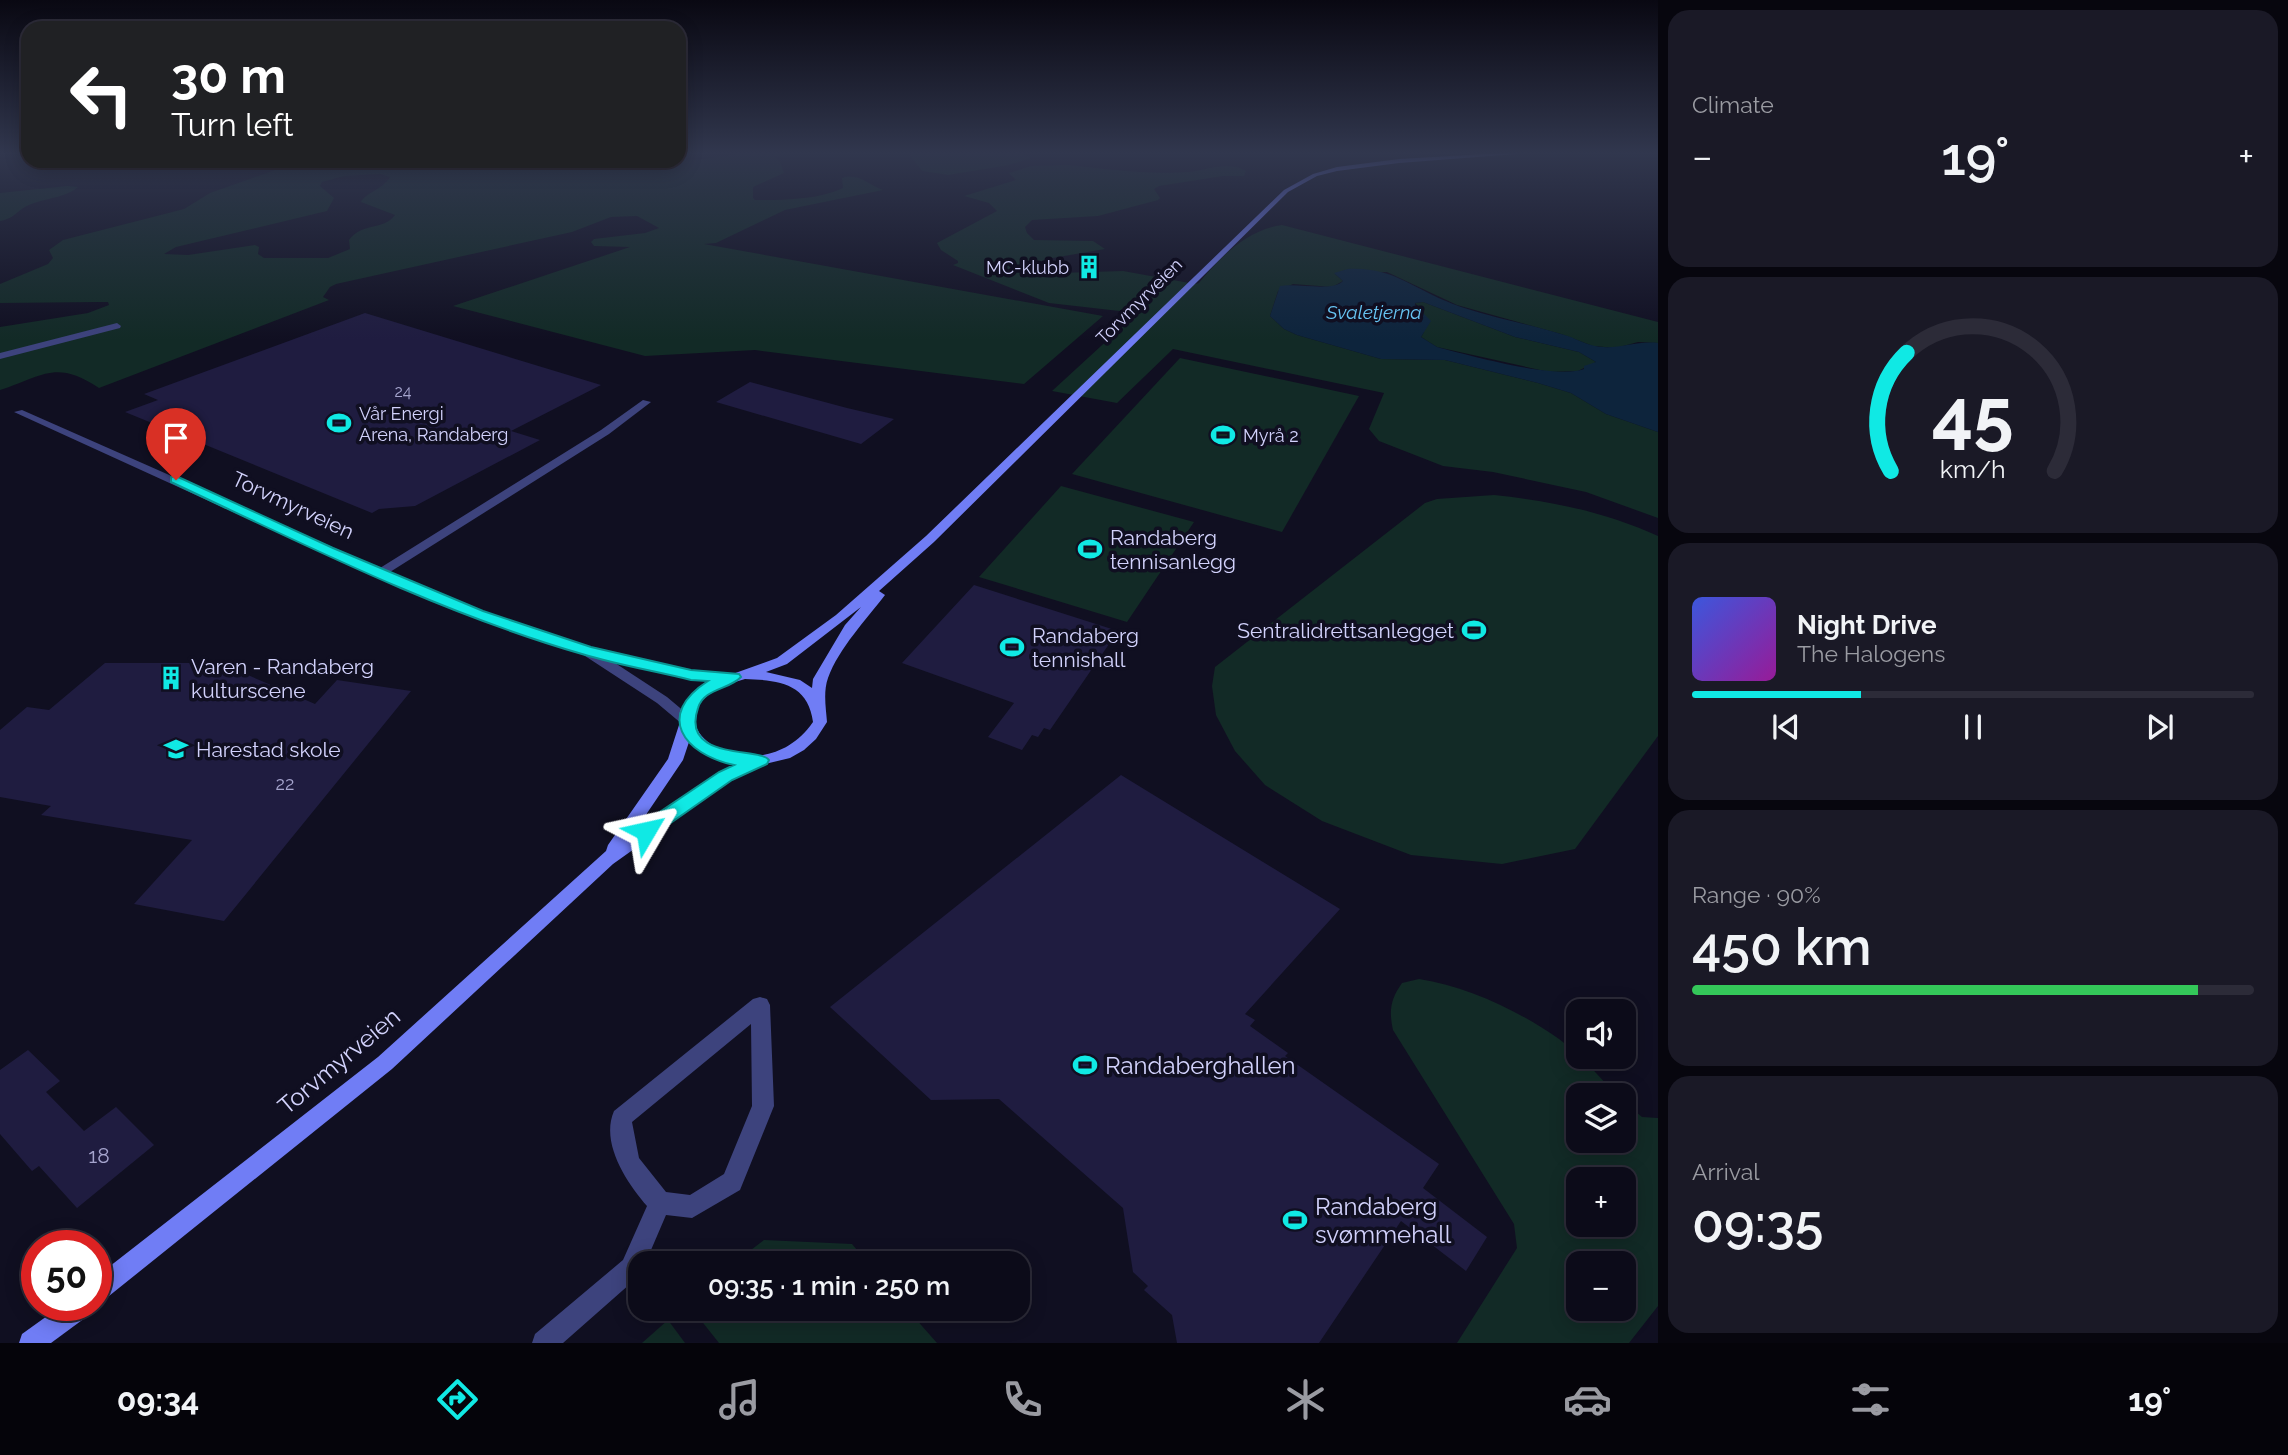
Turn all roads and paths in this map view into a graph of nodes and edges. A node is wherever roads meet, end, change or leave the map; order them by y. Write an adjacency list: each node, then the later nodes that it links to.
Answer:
1 (1262, 215): 6 (main road, Torvmyrveien)
2 (117, 326): 3 (street)
3 (0, 356)
4 (646, 402): 7 (street)
5 (19, 412): 7 (street, Torvmyrveien)
6 (930, 539): 9 (main road, Torvmyrveien); 10 (main road, Torvmyrveien)
7 (380, 573): 8 (street, Torvmyrveien)
8 (587, 651): 9 (street); 11 (street)
9 (739, 676): 10 (main road); 11 (main road)
10 (818, 703): 12 (main road)
11 (687, 723): 12 (main road); 13 (main road, Torvmyrveien)
12 (761, 760): 13 (main road, Torvmyrveien)
13 (607, 859): 15 (main road, Torvmyrveien)
14 (660, 1203): 14 (street); 18 (street)
15 (112, 1279)
16 (60, 1321): 17 (main road)
17 (31, 1343)
18 (544, 1343)

